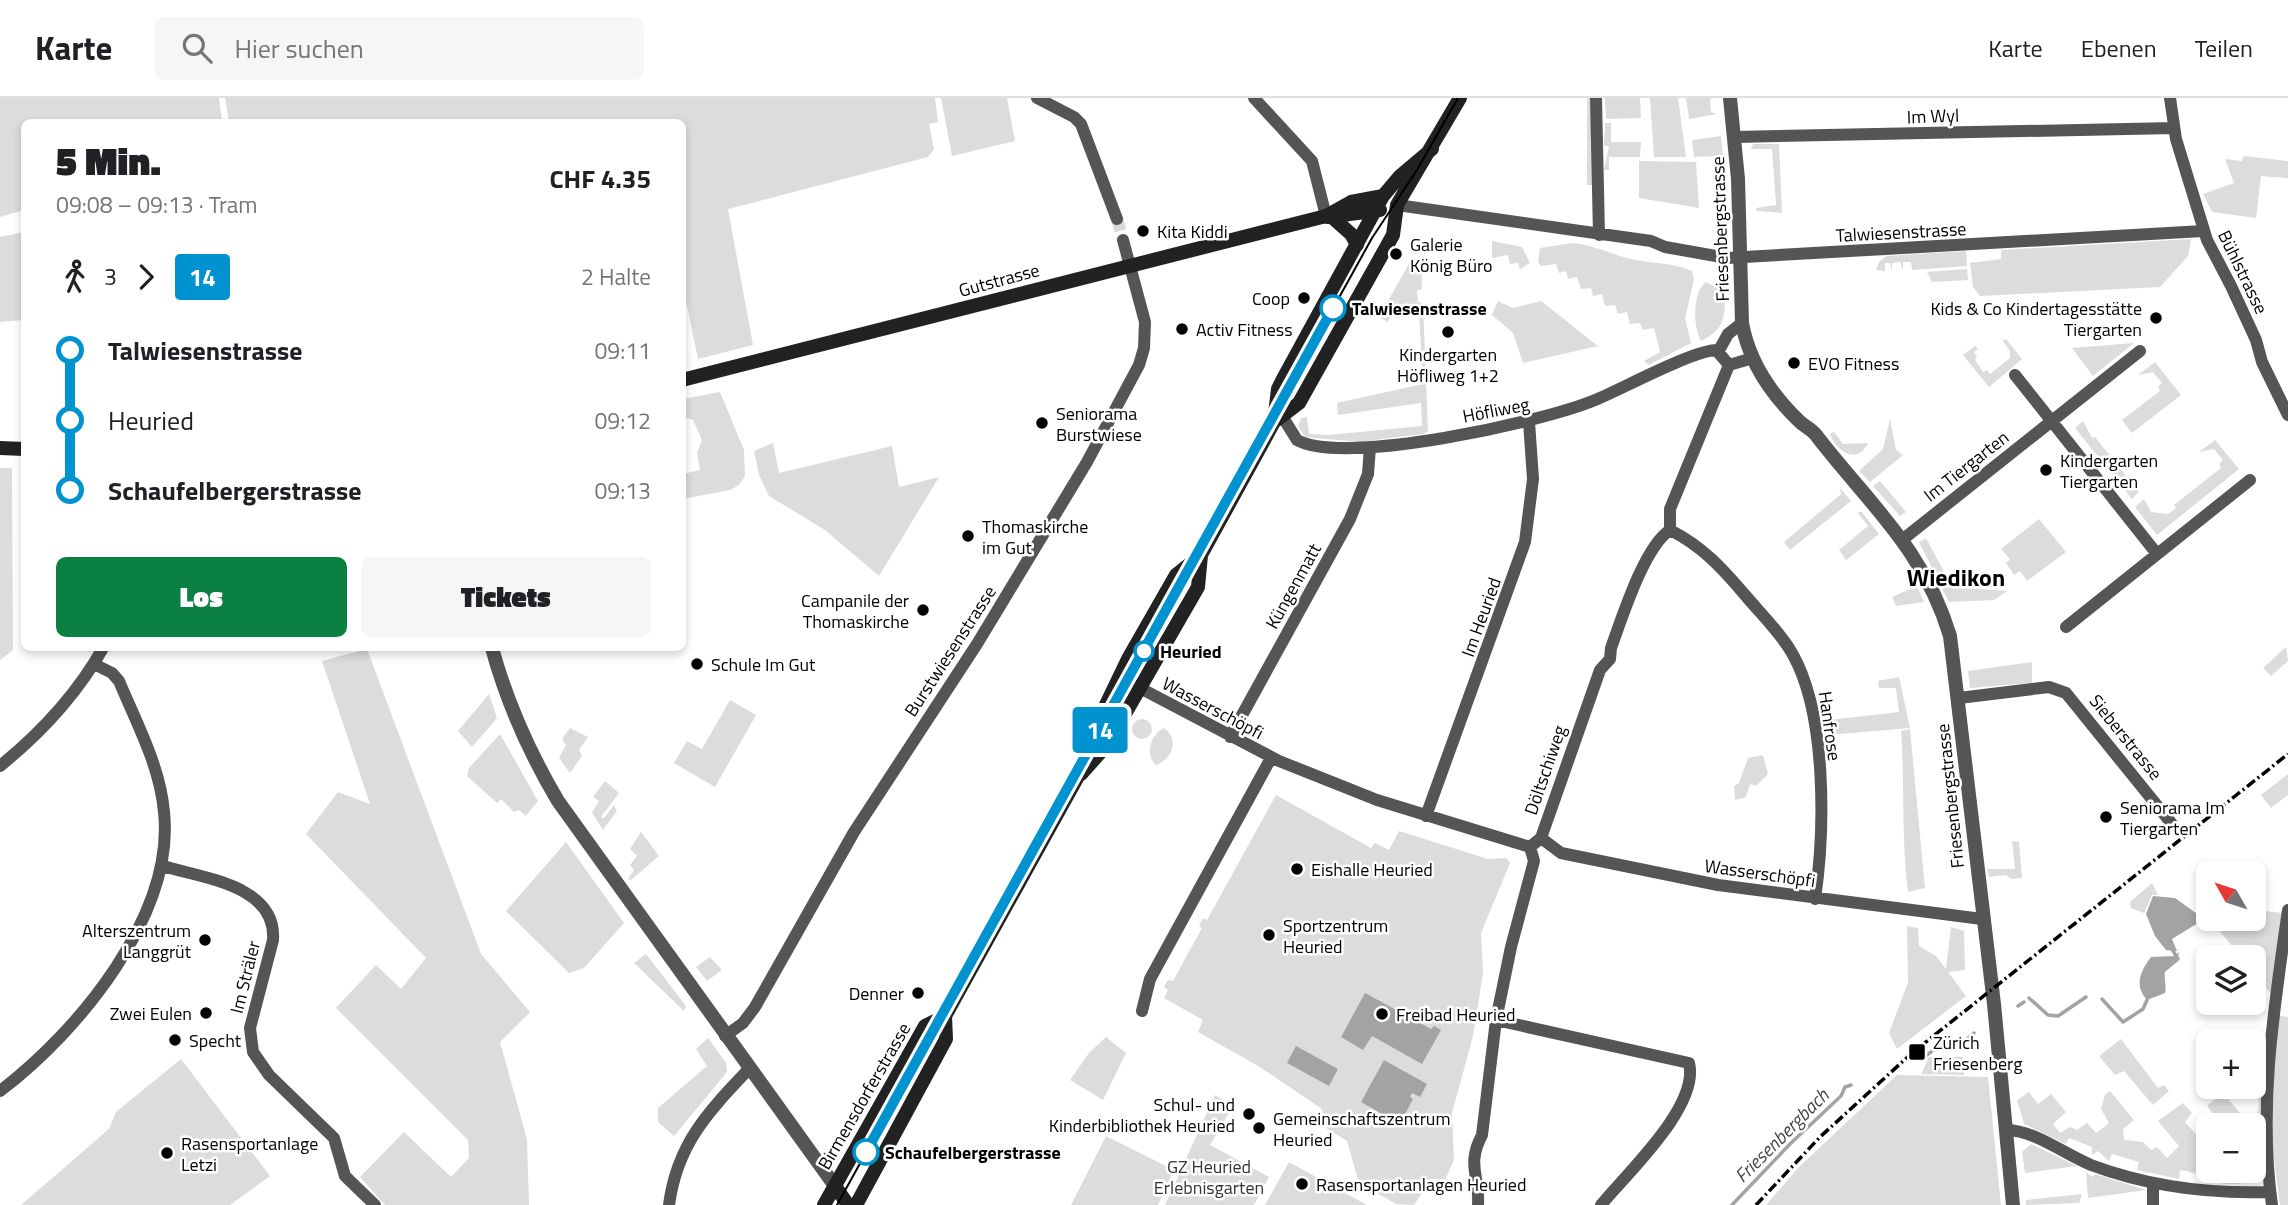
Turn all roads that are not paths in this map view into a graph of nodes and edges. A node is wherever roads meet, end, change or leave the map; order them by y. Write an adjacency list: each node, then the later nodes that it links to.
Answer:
1 (1037, 98): 14 (street)
2 (1254, 98): 13 (street)
3 (1460, 98): 9 (main road, Birmensdorferstrasse)
4 (1596, 98): 16 (street)
5 (1730, 98): 8 (street, Friesenbergstrasse)
6 (2170, 98): 7 (street, Bühlstrasse)
7 (2174, 128): 8 (street, Im Wyl); 15 (street, Bühlstrasse)
8 (1735, 136): 19 (street, Friesenbergstrasse)
9 (1432, 149): 10 (main road, Birmensdorferstrasse); 11 (main road, Birmensdorferstrasse)
10 (1383, 196): 12 (main road, Birmensdorferstrasse); 13 (main road, Gutstrasse)
11 (1397, 205): 12 (main road, Gutstrasse); 16 (street, Talwiesenstrasse); 29 (main road, Birmensdorferstrasse)
12 (1375, 212): 13 (main road, Gutstrasse); 18 (main road, Birmensdorferstrasse)
13 (1329, 217): 18 (main road); 20 (main road, Gutstrasse)
14 (1117, 219)
15 (2203, 231): 19 (street, Talwiesenstrasse); 28 (street, Bühlstrasse)
16 (1599, 235): 19 (street, Talwiesenstrasse)
17 (1123, 240): 20 (street, Burstwiesenstrasse)
18 (1357, 245): 29 (main road, Birmensdorferstrasse)
19 (1740, 259): 21 (street, Friesenbergstrasse)
20 (1130, 265): 27 (main road, Gutstrasse); 62 (street, Burstwiesenstrasse)
21 (1742, 323): 22 (street); 24 (street, Friesenbergstrasse)
22 (1718, 350): 25 (street); 31 (street, Höfliweg)
23 (2140, 351): 30 (street, Im Tiergarten)
24 (1753, 358): 25 (street); 37 (street, Friesenbergstrasse)
25 (1729, 365): 36 (street, Döltschiweg)
26 (2015, 375): 30 (street)
27 (686, 379)
28 (2288, 415)
29 (1278, 419): 32 (street, Höfliweg); 39 (main road, Birmensdorferstrasse)
30 (2052, 420): 37 (street, Im Tiergarten); 38 (street)
31 (1529, 422): 32 (street, Höfliweg); 51 (street, Im Heuried)
32 (1370, 447): 47 (street, Küngenmatt)
33 (0, 448): 34 (main road)
34 (21, 449)
35 (2250, 480): 38 (street)
36 (1670, 530): 53 (street, Döltschiweg); 56 (street, Hanfrose)
37 (1902, 540): 46 (street, Friesenbergstrasse)
38 (2157, 554): 40 (street)
39 (1201, 555): 44 (main road, Birmensdorferstrasse); 45 (main road, Birmensdorferstrasse)
40 (2066, 627)
41 (101, 651): 43 (street)
42 (493, 651): 62 (street)
43 (94, 664): 49 (street); 55 (street)
44 (1119, 677): 45 (street, Wasserschöpfi); 50 (main road, Birmensdorferstrasse)
45 (1141, 689): 47 (street, Wasserschöpfi); 50 (main road, Birmensdorferstrasse)
46 (1959, 698): 52 (street, Sieberstrasse); 58 (street, Friesenbergstrasse)
47 (1230, 737): 48 (street, Wasserschöpfi)
48 (1271, 758): 51 (street, Wasserschöpfi); 59 (street)
49 (0, 766)
50 (1077, 778): 60 (main road, Birmensdorferstrasse)
51 (1426, 816): 54 (street, Wasserschöpfi)
52 (2172, 824)
53 (1542, 834): 54 (street, Döltschiweg); 56 (street, Wasserschöpfi)
54 (1530, 847): 61 (street)
55 (163, 866): 64 (street); 69 (street, Im Sträler)
56 (1815, 899): 58 (street, Wasserschöpfi)
57 (2288, 910): 68 (street)
58 (1982, 919): 65 (street, Friesenbergstrasse)
59 (1142, 1011)
60 (945, 1016): 67 (main road, Birmensdorferstrasse); 73 (main road, Birmensdorferstrasse)
61 (1496, 1020): 74 (street); 75 (street)
62 (725, 1036): 63 (street)
63 (749, 1069): 67 (street); 70 (street)
64 (0, 1091)
65 (2007, 1130): 66 (street); 76 (street, Friesenbergstrasse)
66 (2153, 1184): 68 (street); 77 (street)
67 (835, 1186): 71 (main road, Birmensdorferstrasse); 72 (main road)
68 (2271, 1198)
69 (375, 1205)
70 (669, 1205)
71 (824, 1205)
72 (848, 1205)
73 (856, 1205)
74 (1478, 1205)
75 (1601, 1205)
76 (2013, 1205)
77 (2153, 1205)

